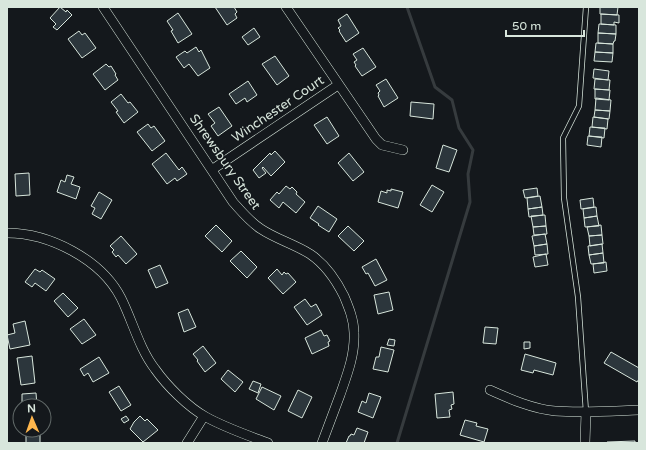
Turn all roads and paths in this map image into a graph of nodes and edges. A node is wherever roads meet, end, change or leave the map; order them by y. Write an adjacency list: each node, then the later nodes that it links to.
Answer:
1 (103, 7): 6 (street, Shrewsbury Street)
2 (286, 7): 4 (street, Winchester Court)
3 (586, 7): 10 (lane)
4 (338, 85): 5 (street, Winchester Court); 6 (street, Winchester Court)
5 (403, 150)
6 (213, 169): 14 (street, Shrewsbury Street)
7 (7, 233): 11 (street)
8 (490, 390): 10 (street)
9 (639, 410): 10 (street)
10 (586, 412): 15 (street)
11 (204, 416): 12 (street); 13 (street)
12 (187, 443)
13 (268, 443)
14 (322, 443)
15 (585, 443)

